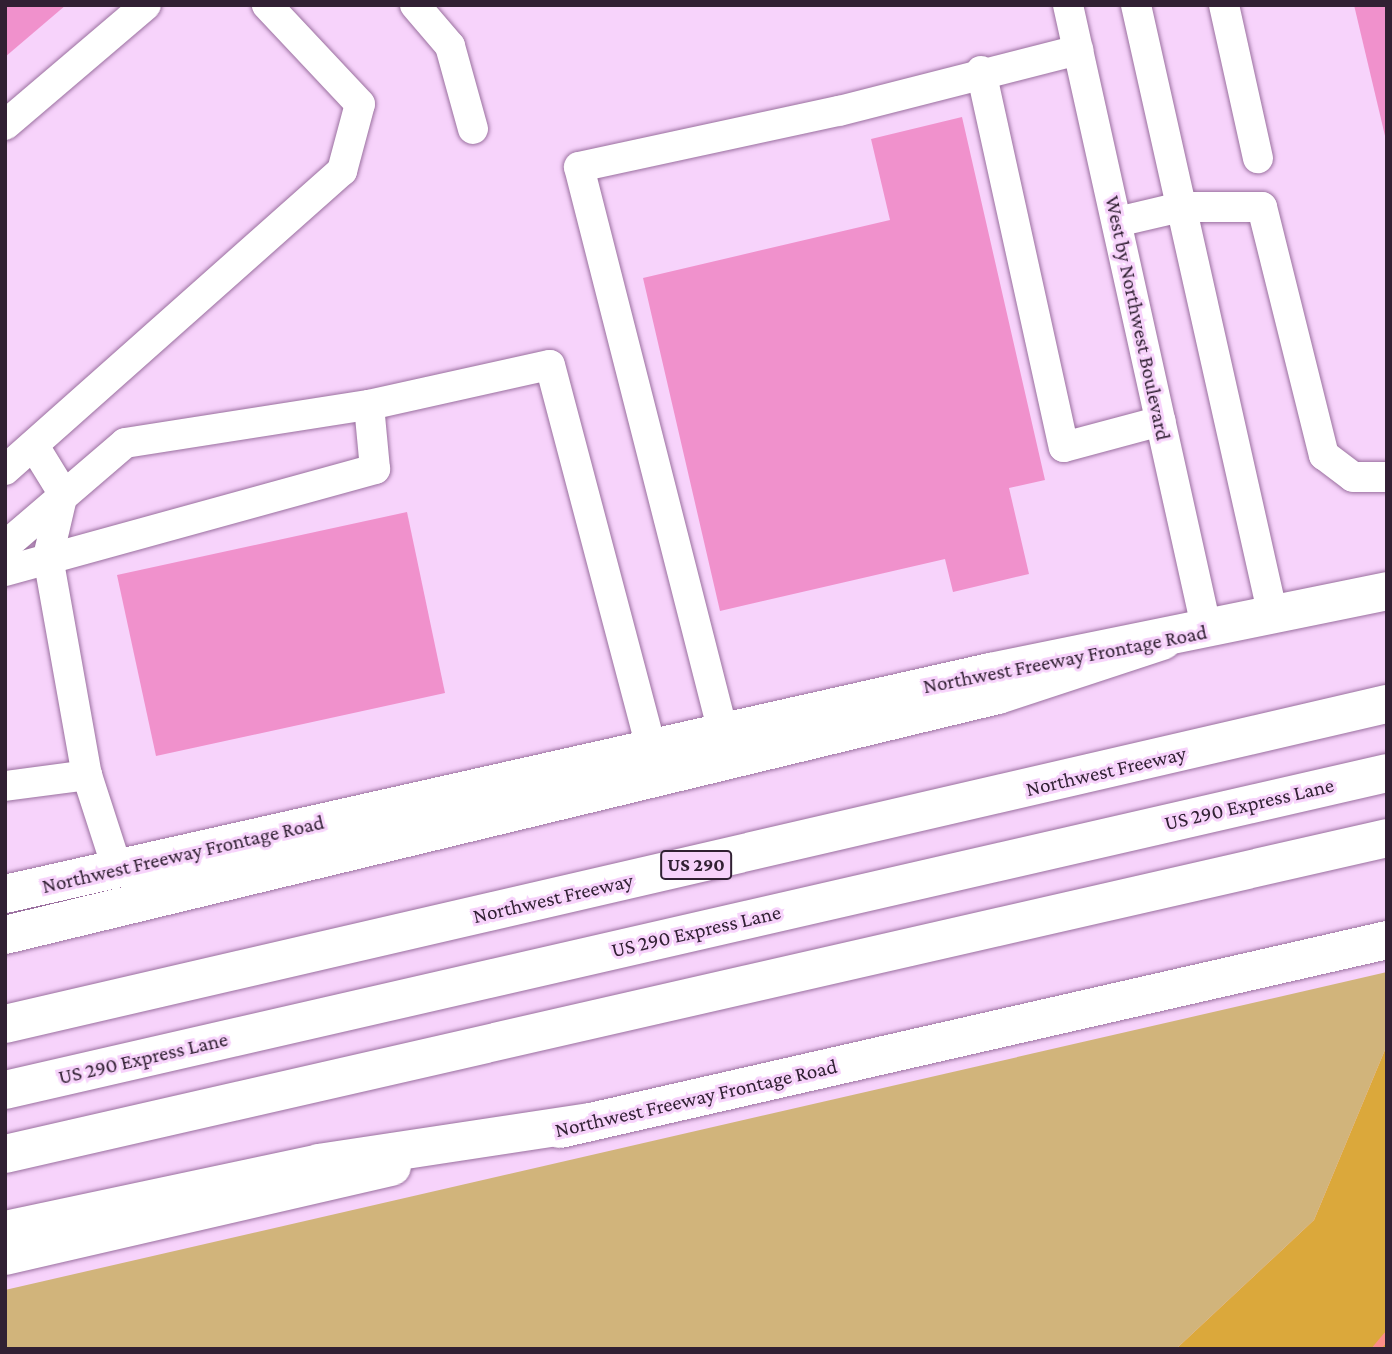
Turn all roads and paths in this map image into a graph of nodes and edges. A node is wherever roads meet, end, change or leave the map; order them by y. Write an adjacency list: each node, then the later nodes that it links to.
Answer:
1 (146, 5): 9 (street)
2 (267, 5): 16 (street)
3 (415, 5): 10 (street)
4 (1068, 5): 7 (street, West by Northwest Boulevard)
5 (1136, 5): 12 (street)
6 (1224, 5): 11 (street)
7 (1078, 50): 8 (street); 13 (street, West by Northwest Boulevard)
8 (981, 71): 15 (street); 28 (street)
9 (5, 125)
10 (473, 129)
11 (1258, 158)
12 (1181, 206): 13 (street); 18 (street); 24 (street)
13 (1117, 222): 15 (street, West by Northwest Boulevard)
14 (369, 405): 19 (street); 21 (street); 29 (street)
15 (1161, 421): 25 (street, West by Northwest Boulevard)
16 (34, 446): 17 (street); 19 (street)
17 (5, 470)
18 (1387, 477)
19 (63, 493): 20 (street); 21 (street)
20 (5, 546)
21 (48, 558): 22 (street); 31 (street)
22 (5, 571)
23 (1387, 591): 24 (main road, Northwest Freeway Frontage Road)
24 (1273, 616): 25 (main road, Northwest Freeway Frontage Road)
25 (1208, 631): 26 (main road, Northwest Freeway Frontage Road)
26 (1162, 641): 28 (main road, Northwest Freeway Frontage Road); 36 (main road)
27 (1387, 704): 38 (main road, Northwest Freeway / US 290)
28 (723, 732): 29 (main road, Northwest Freeway Frontage Road)
29 (651, 747): 34 (main road, Northwest Freeway Frontage Road)
30 (1387, 773): 39 (main road, US 290 Express Lane)
31 (87, 775): 32 (street); 34 (street)
32 (5, 786)
33 (1387, 838): 41 (main road)
34 (117, 868): 35 (main road, Northwest Freeway Frontage Road)
35 (5, 894)
36 (5, 935)
37 (1387, 940): 40 (main road, Northwest Freeway Frontage Road)
38 (5, 1024)
39 (5, 1090)
40 (591, 1122): 42 (main road); 43 (main road, Northwest Freeway Frontage Road)
41 (5, 1154)
42 (5, 1230)
43 (5, 1256)

